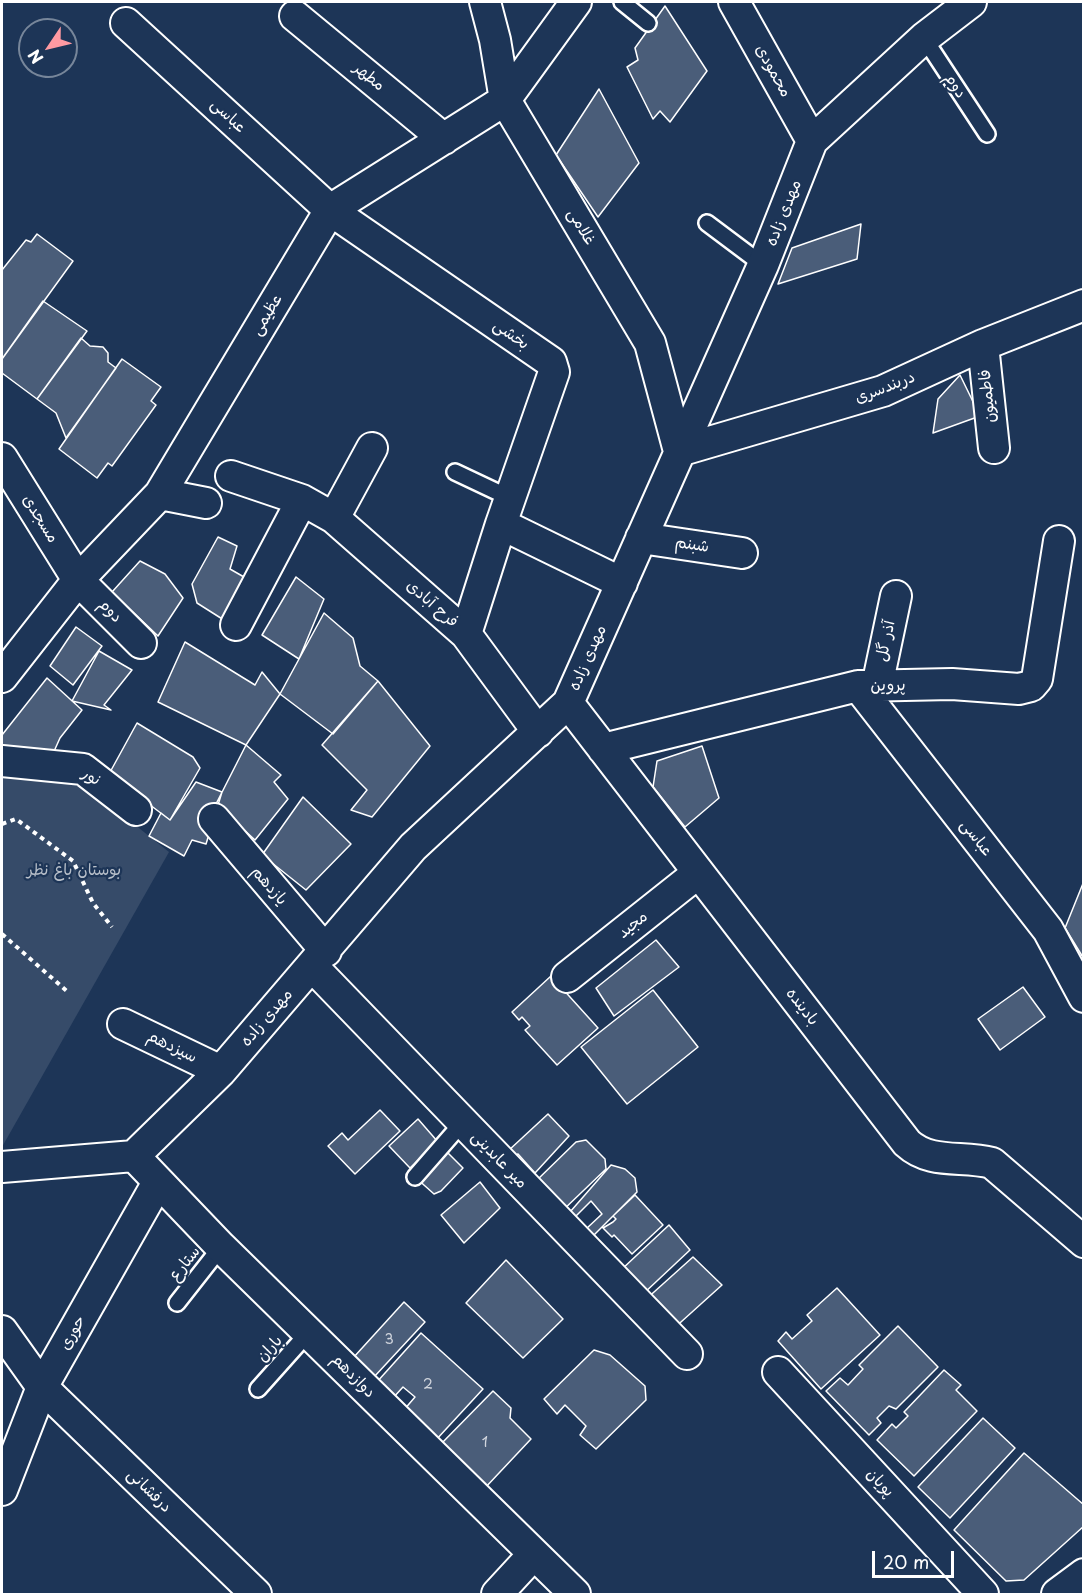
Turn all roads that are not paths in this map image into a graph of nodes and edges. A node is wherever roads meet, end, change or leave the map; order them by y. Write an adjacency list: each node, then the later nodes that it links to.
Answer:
1 (485, 2): 10 (street, غلامی)
2 (576, 2): 10 (street, عظیمی)
3 (622, 2): 8 (lane)
4 (734, 2): 13 (street, محمودی)
5 (971, 2): 9 (street, مهدی زاده)
6 (295, 16): 12 (street, مطهر)
7 (126, 23): 14 (street, عباسی)
8 (648, 23)
9 (924, 38): 11 (lane, دوم); 13 (street, مهدی زاده)
10 (506, 100): 12 (street, عظیمی); 21 (street, غلامی)
11 (987, 134)
12 (444, 139): 14 (street, عظیمی)
13 (812, 141): 16 (street, مهدی زاده)
14 (330, 210): 25 (street, عظیمی); 28 (street, بخشی)
15 (707, 223): 16 (lane)
16 (763, 264): 21 (street, مهدی زاده)
17 (1083, 305): 18 (street, دربندسری)
18 (983, 345): 20 (street, فاطمیون); 21 (street, دربندسری)
19 (372, 448): 29 (street)
20 (994, 448)
21 (679, 451): 30 (street, مهدی زاده)
22 (2, 458): 33 (street, مسجدی)
23 (454, 472): 28 (lane)
24 (231, 476): 26 (street, فرح آبادی)
25 (160, 494): 27 (street); 33 (street, عظیمی)
26 (302, 500): 29 (street, فرح آبادی); 36 (street)
27 (206, 503)
28 (505, 511): 34 (street); 37 (street, بخشی)
29 (334, 518): 37 (street, فرح آبادی)
30 (641, 538): 32 (street, شبنم); 34 (street, مهدی زاده)
31 (1059, 541): 40 (street, پروین)
32 (742, 553)
33 (78, 580): 38 (street, دوم); 39 (street, عظیمی)
34 (622, 583): 41 (street, مهدی زاده)
35 (896, 597): 40 (street, آذر گل)
36 (236, 626)
37 (466, 634): 42 (street, فرح آبادی)
38 (141, 643)
39 (2, 677)
40 (867, 686): 43 (street, پروین); 50 (street, عباسی)
41 (568, 703): 42 (street, مهدی زاده); 43 (street, بادینده)
42 (538, 732): 48 (street, مهدی زاده)
43 (603, 749): 47 (street, بادینده)
44 (2, 761): 45 (street, نور)
45 (136, 810)
46 (214, 819): 48 (street, یازدهم)
47 (698, 873): 49 (street, مجید); 58 (street, بادینده)
48 (319, 959): 52 (street, مهدی زاده); 53 (street, میر عابدینی)
49 (567, 977)
50 (1083, 996)
51 (123, 1024): 52 (street, سیزدهم)
52 (221, 1071): 54 (street, مهدی زاده)
53 (463, 1122): 56 (lane); 63 (street, میر عابدینی)
54 (134, 1156): 55 (street); 57 (street, دوازدهم)
55 (2, 1167)
56 (415, 1177)
57 (158, 1184): 59 (street, دوازدهم); 65 (street, حوری)
58 (1083, 1242)
59 (220, 1247): 60 (lane, ستارع); 62 (street, دوازدهم)
60 (177, 1303)
61 (2, 1331): 65 (street, درفشانی)
62 (308, 1333): 66 (lane, باران); 68 (street, دوازدهم)
63 (687, 1354)
64 (778, 1372): 73 (street, پویان)
65 (42, 1387): 67 (street, حوری); 70 (street, درفشانی)
66 (258, 1389)
67 (2, 1490)
68 (533, 1555): 71 (street); 72 (street, دوازدهم)
69 (1083, 1574): 74 (street)
70 (256, 1594)
71 (497, 1594)
72 (574, 1594)
73 (983, 1594)
74 (1058, 1594)

